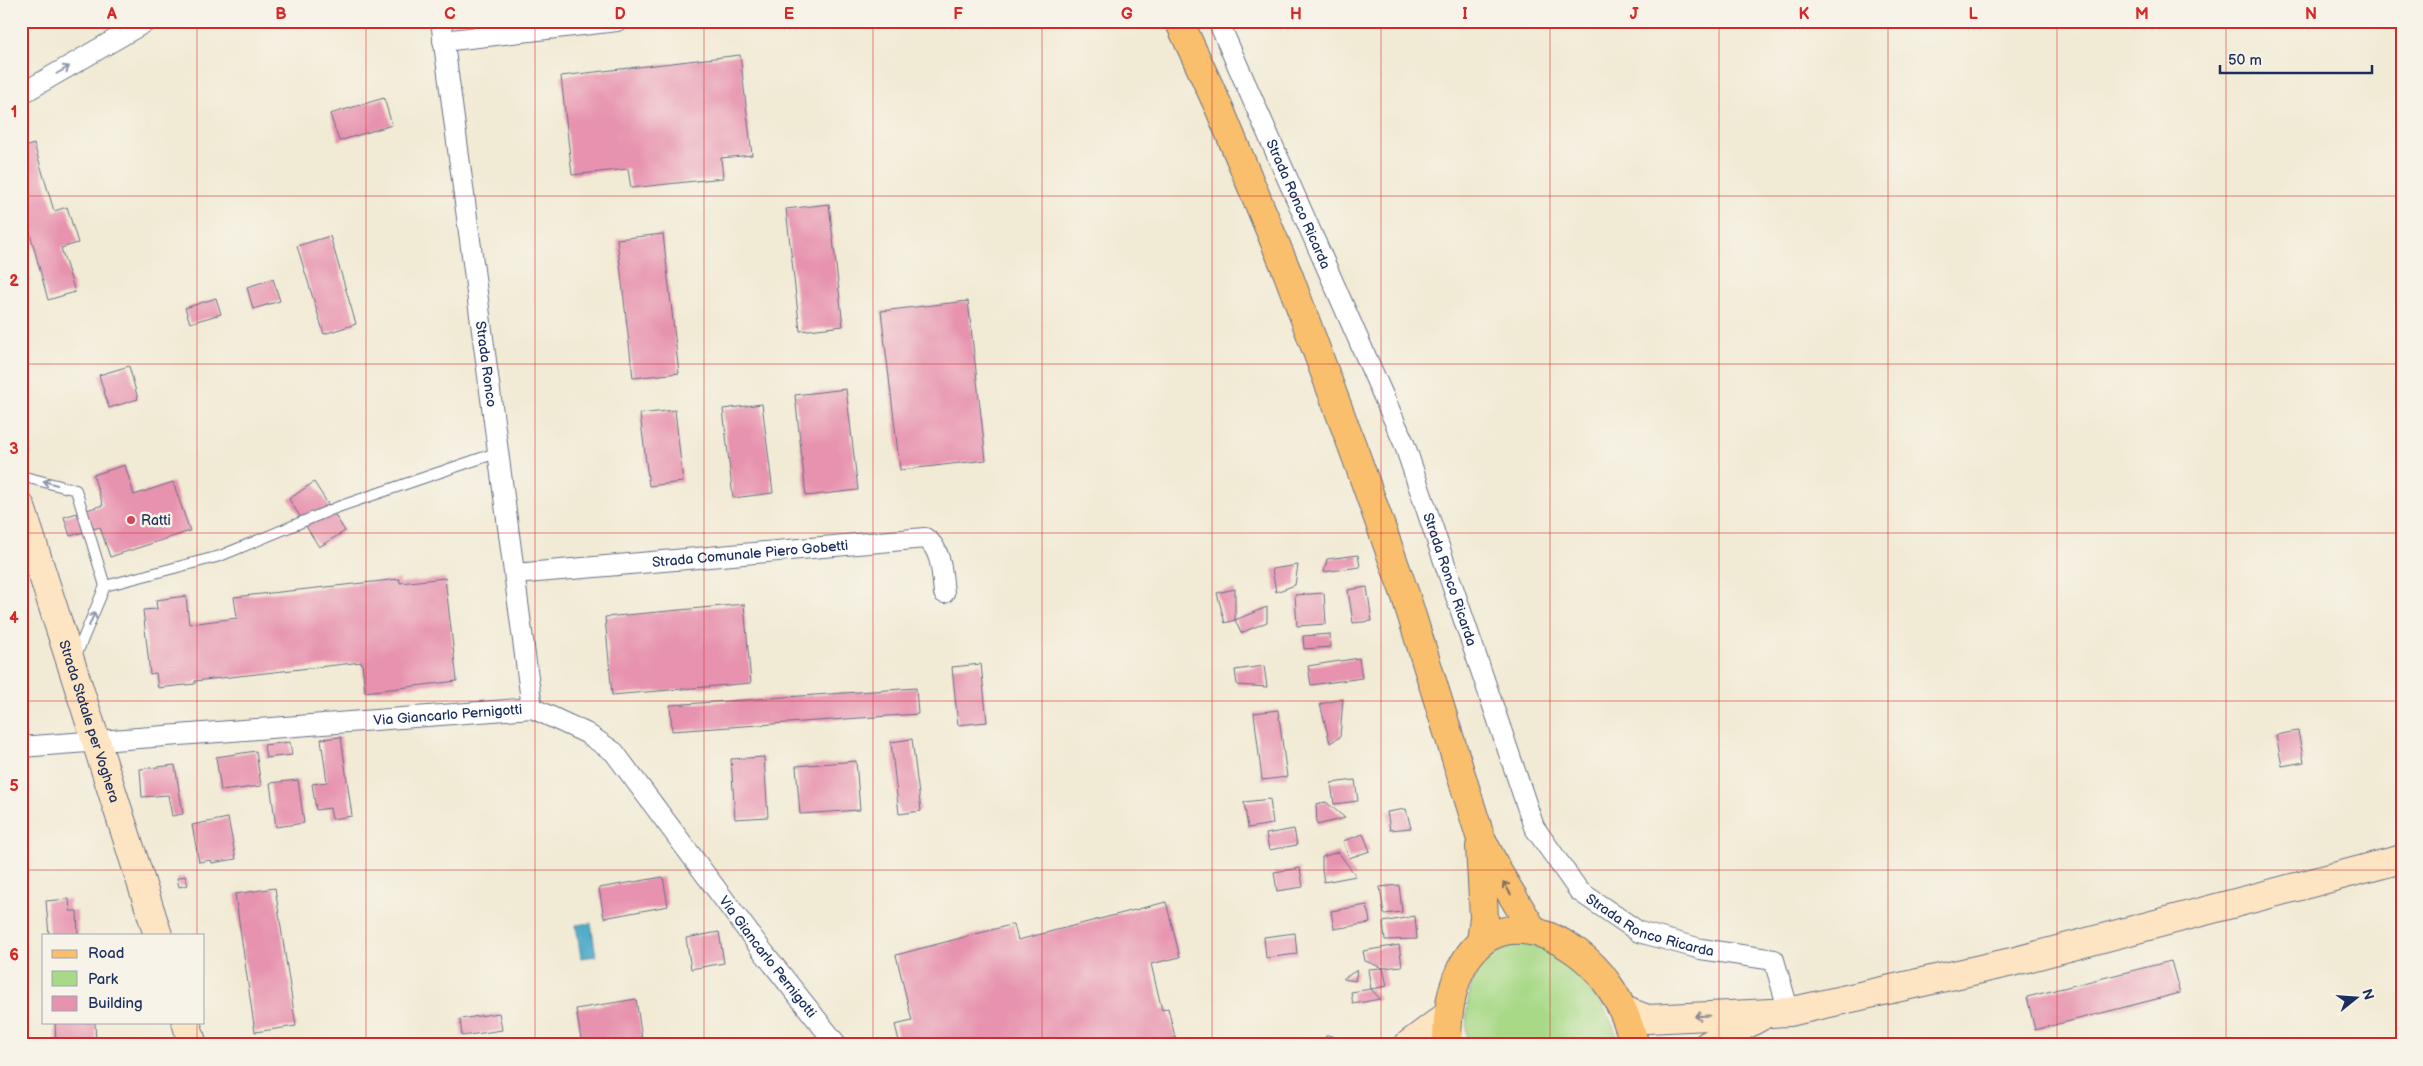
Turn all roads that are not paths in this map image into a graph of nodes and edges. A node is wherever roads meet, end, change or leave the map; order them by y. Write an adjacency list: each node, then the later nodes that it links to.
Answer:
1 (147, 21): 6 (street, one-way to 1)
2 (618, 21): 5 (street)
3 (1178, 21): 17 (main road)
4 (1218, 21): 23 (street, Strada Ronco Ricarda)
5 (442, 31): 7 (street, Strada Ronco)
6 (21, 94)
7 (500, 452): 10 (street, Strada Ronco); 11 (lane)
8 (21, 476): 11 (lane, one-way to 8)
9 (21, 507): 13 (main road, Strada Statale per Voghera)
10 (515, 574): 12 (street, Strada Comunale Piero Gobetti); 14 (street, Strada Ronco)
11 (105, 586): 13 (lane, one-way to 11)
12 (944, 593)
13 (72, 663): 15 (main road, Strada Statale per Voghera)
14 (532, 708): 15 (street, Via Giancarlo Pernigotti); 27 (street, Via Giancarlo Pernigotti)
15 (96, 740): 16 (street, Via Giancarlo Pernigotti); 20 (main road, Strada Statale per Voghera)
16 (21, 747)
17 (1480, 836): 19 (main road, one-way to 17); 21 (main road)
18 (2402, 859): 23 (main road)
19 (1533, 930): 21 (main road); 22 (main road)
20 (158, 934)
21 (1481, 942): 24 (main road)
22 (1624, 1010): 23 (main road, one-way to 22); 30 (main road)
23 (1778, 1013): 31 (main road)
24 (1448, 1015): 28 (main road); 29 (main road)
25 (187, 1024): 26 (main road)
26 (193, 1045)
27 (837, 1045)
28 (1408, 1045)
29 (1447, 1045)
30 (1635, 1045)
31 (1708, 1045)

